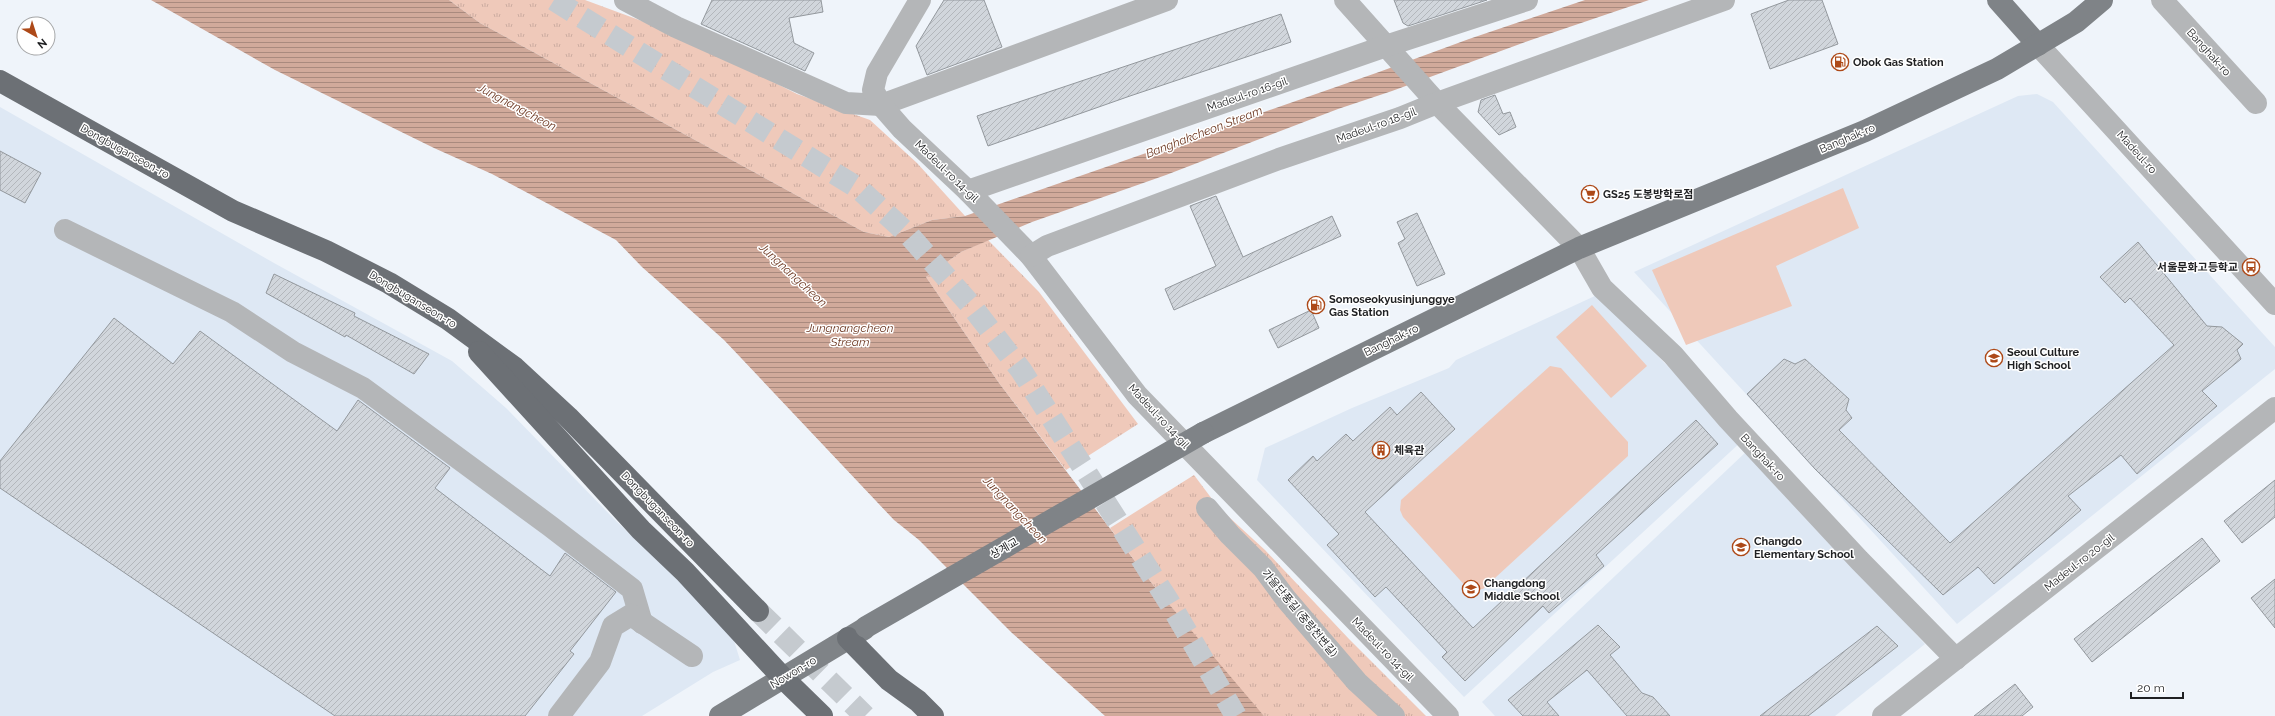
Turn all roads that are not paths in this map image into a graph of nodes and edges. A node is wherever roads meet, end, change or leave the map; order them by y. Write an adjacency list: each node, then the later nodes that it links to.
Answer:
1 (624, 0): 15 (street)
2 (920, 0): 15 (street, Madeul-ro 14-gil)
3 (1167, 0): 15 (street)
4 (1345, 0): 11 (street)
5 (1527, 0): 11 (street, Madeul-ro 16-gil)
6 (1724, 0): 13 (street, Madeul-ro 18-gil)
7 (1998, 0): 10 (main road, Madeul-ro)
8 (2162, 0): 14 (street, Banghak-ro)
9 (2107, 1): 10 (main road, Banghak-ro)
10 (2038, 45): 19 (main road, Banghak-ro); 20 (street, Madeul-ro)
11 (1389, 49): 13 (street, Banghak-ro); 16 (street, Madeul-ro 16-gil)
12 (0, 81): 21 (highway, Dongbuganseon-ro)
13 (1433, 98): 18 (street, Madeul-ro 18-gil); 19 (street, Banghak-ro)
14 (2256, 103)
15 (881, 105): 16 (street, Madeul-ro 14-gil)
16 (972, 195): 18 (street, Madeul-ro 14-gil)
17 (65, 230): 26 (street)
18 (1024, 248): 37 (street, Madeul-ro 14-gil)
19 (1579, 248): 23 (main road, Banghak-ro); 30 (street, Banghak-ro)
20 (2275, 304)
21 (448, 319): 25 (highway, Dongbuganseon-ro); 31 (highway)
22 (2275, 408): 30 (street, Madeul-ro 20-gil)
23 (1204, 433): 27 (main road, 상계교, bridge)
24 (1207, 508): 36 (street, 가을단풍길 (중랑천변길))
25 (758, 611)
26 (642, 622): 29 (street); 32 (street)
27 (866, 627): 28 (main road, Nowon-ro)
28 (848, 638): 31 (main road, Nowon-ro); 35 (highway)
29 (692, 656)
30 (1956, 659): 38 (street, Madeul-ro 20-gil)
31 (783, 678): 33 (main road, Nowon-ro); 34 (highway)
32 (559, 716)
33 (720, 716)
34 (822, 716)
35 (933, 716)
36 (1394, 716)
37 (1448, 716)
38 (1883, 716)

